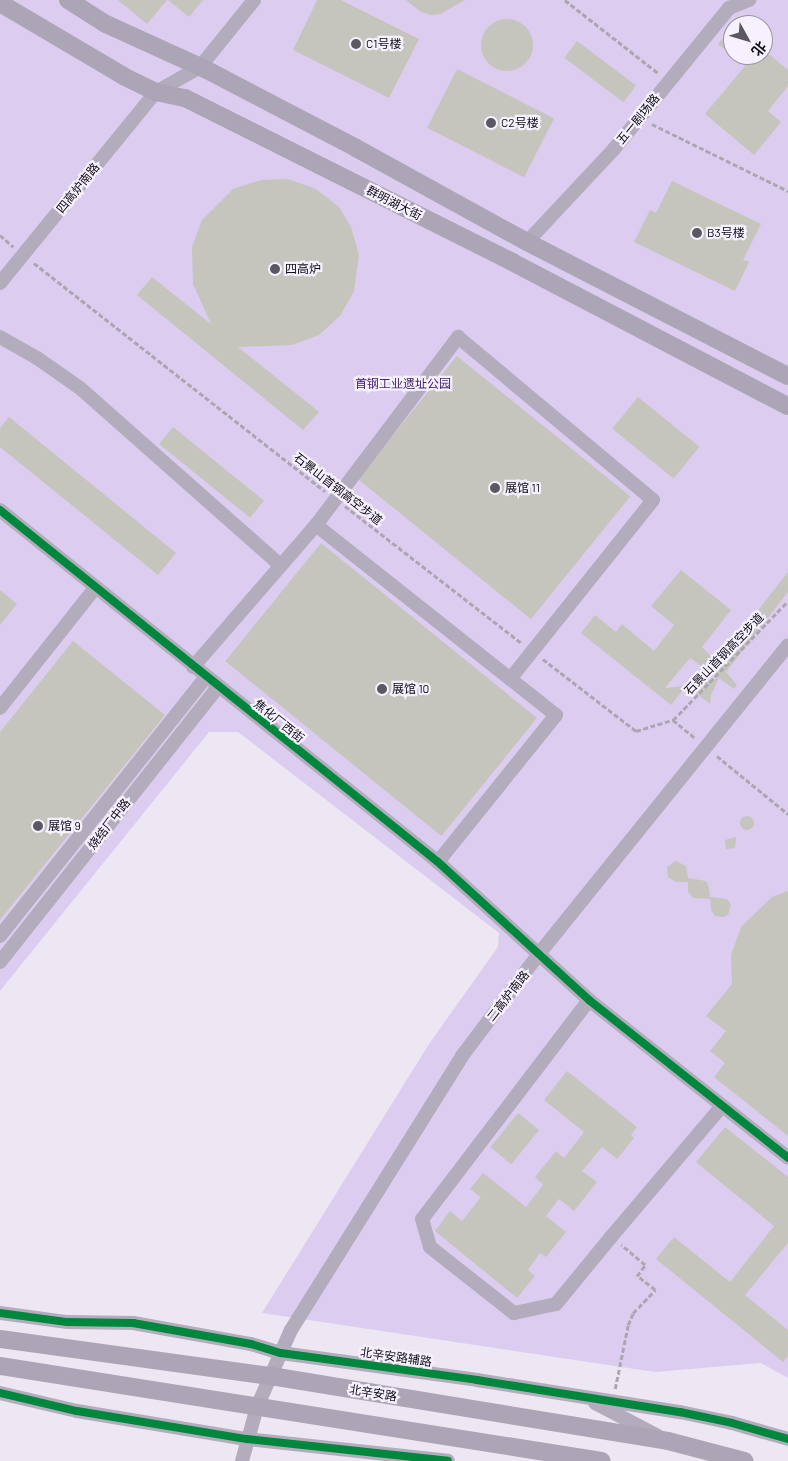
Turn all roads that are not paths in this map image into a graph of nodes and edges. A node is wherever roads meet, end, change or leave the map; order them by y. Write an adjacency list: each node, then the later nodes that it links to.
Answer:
1 (68, 0): 5 (main road)
2 (254, 0): 5 (street)
3 (749, 0): 7 (street, 五一剧场路)
4 (0, 3): 6 (main road, 群明湖大街)
5 (200, 67): 6 (street); 7 (main road)
6 (156, 92): 8 (street, 四高炉南路); 11 (main road, 群明湖大街)
7 (527, 242): 10 (main road)
8 (0, 283)
9 (0, 337): 14 (street)
10 (788, 376)
11 (788, 406)
12 (0, 510): 15 (street, 焦化厂西街)
13 (316, 525): 14 (street); 19 (street); 19 (street)
14 (281, 566): 17 (street)
15 (94, 588): 17 (street, 焦化厂西街); 21 (street)
16 (788, 645): 24 (street, 二高炉南路)
17 (193, 667): 18 (street, 焦化厂西街)
18 (206, 677): 20 (street, 焦化厂西街); 23 (street, 烧结厂中路)
19 (510, 679): 22 (street)
20 (219, 686): 22 (street, 焦化厂西街); 25 (street, 烧结厂中路)
21 (0, 708)
22 (438, 862): 24 (street, 焦化厂西街)
23 (0, 936)
24 (538, 956): 26 (street, 焦化厂西街); 31 (street, 二高炉南路)
25 (0, 962)
26 (589, 1000): 27 (street, 焦化厂西街); 27 (street)
27 (722, 1106): 28 (street, 焦化厂西街)
28 (788, 1158)
29 (0, 1313): 31 (street, 北辛安路辅路)
30 (0, 1339): 33 (main road, 北辛安路)
31 (281, 1353): 33 (street, 二高炉南路); 35 (street, 北辛安路辅路)
32 (0, 1366): 36 (main road)
33 (271, 1376): 36 (street, 二高炉南路); 39 (main road, 北辛安路)
34 (0, 1393): 37 (street)
35 (583, 1397): 38 (street, 北辛安路辅路); 39 (street)
36 (258, 1407): 37 (street, 二高炉南路); 40 (main road)
37 (247, 1439): 41 (street, 二高炉南路); 42 (street)
38 (788, 1439)
39 (668, 1442): 44 (main road, 北辛安路)
40 (584, 1459): 43 (main road)
41 (242, 1461)
42 (448, 1461)
43 (602, 1461)
44 (744, 1461)

